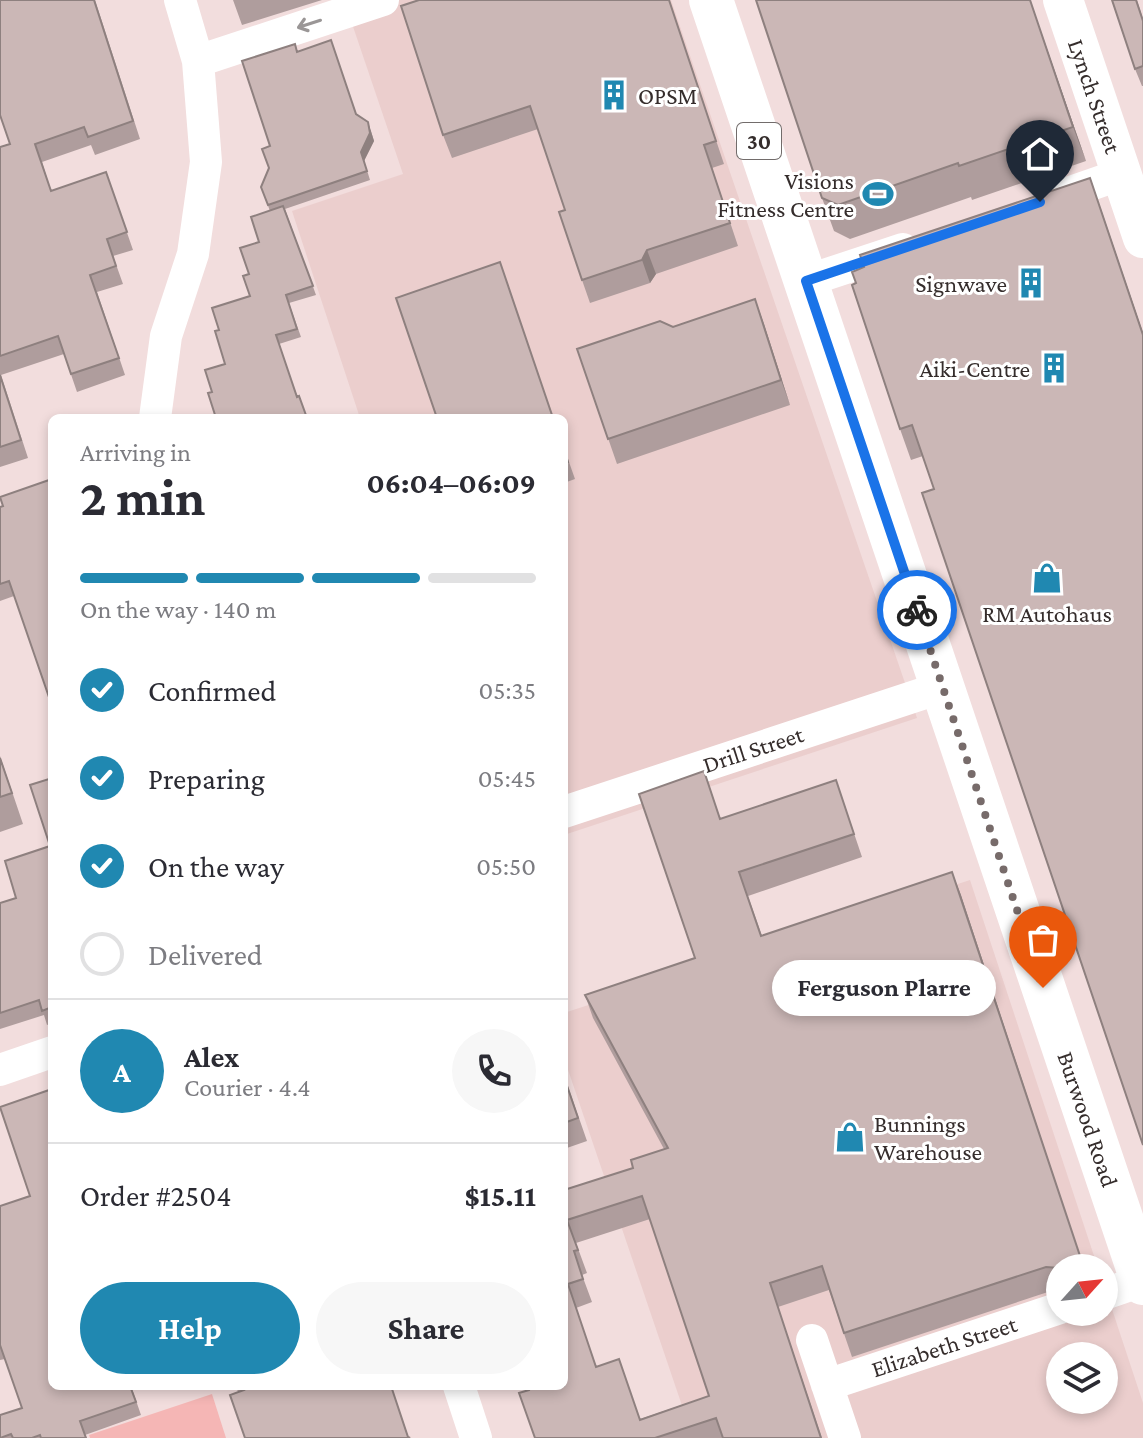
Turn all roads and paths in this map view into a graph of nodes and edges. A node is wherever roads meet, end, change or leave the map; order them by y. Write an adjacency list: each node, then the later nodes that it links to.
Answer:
1 (180, 0): 5 (street)
2 (383, 0): 5 (street, one-way to 5)
3 (711, 0): 10 (main road, Burwood Road / 30)
4 (1063, 0): 6 (street, Lynch Street)
5 (198, 61): 11 (street)
6 (1122, 174): 7 (street); 8 (street, Lynch Street)
7 (1026, 207)
8 (1143, 238)
9 (926, 241): 10 (street)
10 (806, 281): 12 (main road, Burwood Road / 30)
11 (156, 414)
12 (943, 687): 13 (street, Drill Street); 16 (main road, Burwood Road / 30)
13 (568, 811)
14 (48, 1053): 15 (street)
15 (0, 1070)
16 (1143, 1282): 17 (street)
17 (1118, 1290)
18 (1046, 1313): 20 (street, Elizabeth Street)
19 (812, 1340): 20 (street)
20 (827, 1385): 23 (street)
21 (460, 1390): 22 (street)
22 (476, 1438)
23 (845, 1438)

